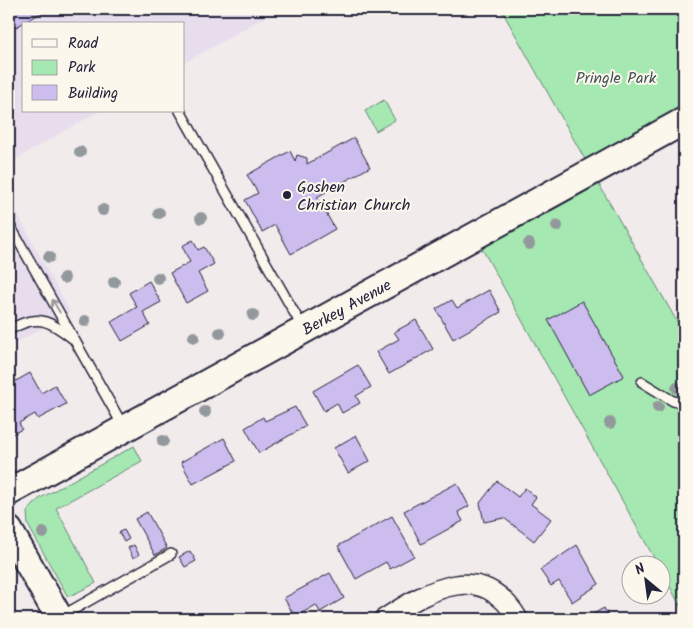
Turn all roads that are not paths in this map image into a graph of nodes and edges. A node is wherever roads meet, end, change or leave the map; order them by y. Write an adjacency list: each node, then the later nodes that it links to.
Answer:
1 (181, 112): 5 (lane)
2 (684, 121): 5 (street, Berkey Avenue)
3 (9, 224): 6 (lane, one-way to 3)
4 (9, 330): 6 (lane)
5 (304, 330): 9 (street, Berkey Avenue)
6 (74, 340): 9 (lane)
7 (642, 382): 8 (lane)
8 (684, 403)
9 (124, 428): 10 (street, Berkey Avenue)
10 (9, 492)
11 (9, 530): 13 (street)
12 (171, 554): 13 (lane)
13 (59, 619)
14 (384, 619): 15 (street)
15 (518, 619)

